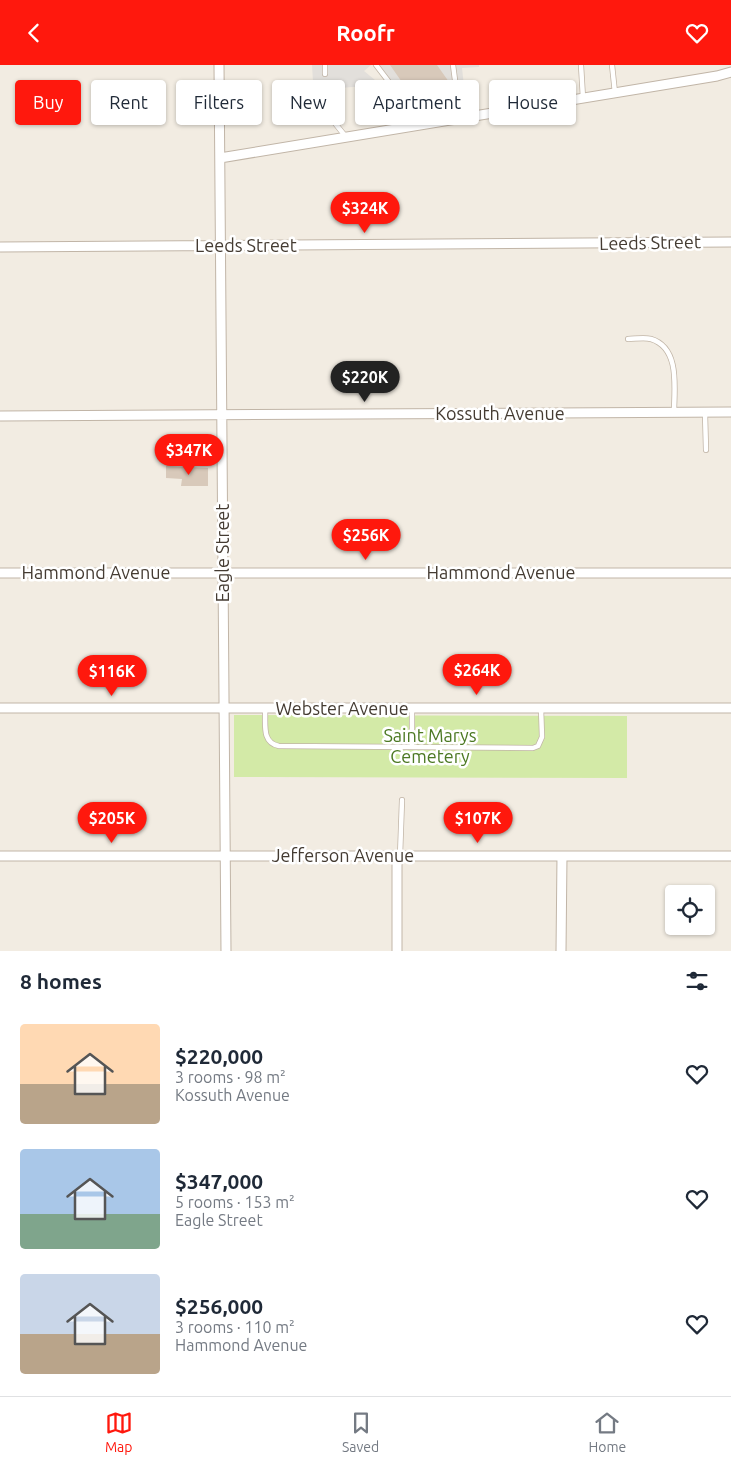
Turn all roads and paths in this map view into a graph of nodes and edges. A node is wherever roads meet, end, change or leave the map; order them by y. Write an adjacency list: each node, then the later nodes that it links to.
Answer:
1 (219, 65): 17 (street, Eagle Street)
2 (325, 65): 8 (lane)
3 (376, 65): 9 (lane)
4 (453, 65): 10 (lane)
5 (581, 65): 12 (lane)
6 (612, 65): 11 (lane)
7 (731, 72): 11 (street)
8 (325, 74)
9 (387, 80)
10 (455, 80)
11 (615, 93): 12 (street)
12 (583, 98): 13 (street)
13 (479, 114)
14 (336, 125): 16 (lane)
15 (415, 125): 16 (street)
16 (346, 137): 17 (street)
17 (220, 158): 19 (street, Eagle Street)
18 (731, 242): 19 (street, Leeds Street)
19 (220, 246): 20 (street, Leeds Street); 25 (street, Eagle Street)
20 (0, 247)
21 (628, 339): 22 (lane)
22 (674, 413): 23 (street, Kossuth Avenue); 25 (street, Kossuth Avenue)
23 (705, 413): 24 (street, Kossuth Avenue); 27 (lane)
24 (731, 413)
25 (222, 415): 26 (street, Kossuth Avenue); 29 (street, Eagle Street)
26 (0, 416)
27 (706, 450)
28 (0, 573): 29 (street, Hammond Avenue)
29 (223, 573): 30 (street, Hammond Avenue); 33 (street, Eagle Street)
30 (731, 573)
31 (541, 708): 35 (street, Webster Avenue); 36 (street, Webster Avenue); 37 (lane)
32 (0, 709): 33 (street, Webster Avenue)
33 (224, 709): 34 (street, Webster Avenue); 40 (street, Eagle Street)
34 (265, 709): 35 (street, Webster Avenue); 37 (lane)
35 (412, 709): 37 (lane)
36 (731, 709)
37 (412, 747)
38 (402, 801): 41 (lane)
39 (0, 856): 40 (street, Jefferson Avenue)
40 (225, 856): 41 (street, Jefferson Avenue); 44 (street, Eagle Street)
41 (398, 856): 42 (street, Jefferson Avenue); 45 (street)
42 (562, 856): 43 (street, Jefferson Avenue); 46 (street)
43 (731, 856)
44 (226, 951)
45 (397, 951)
46 (562, 951)

